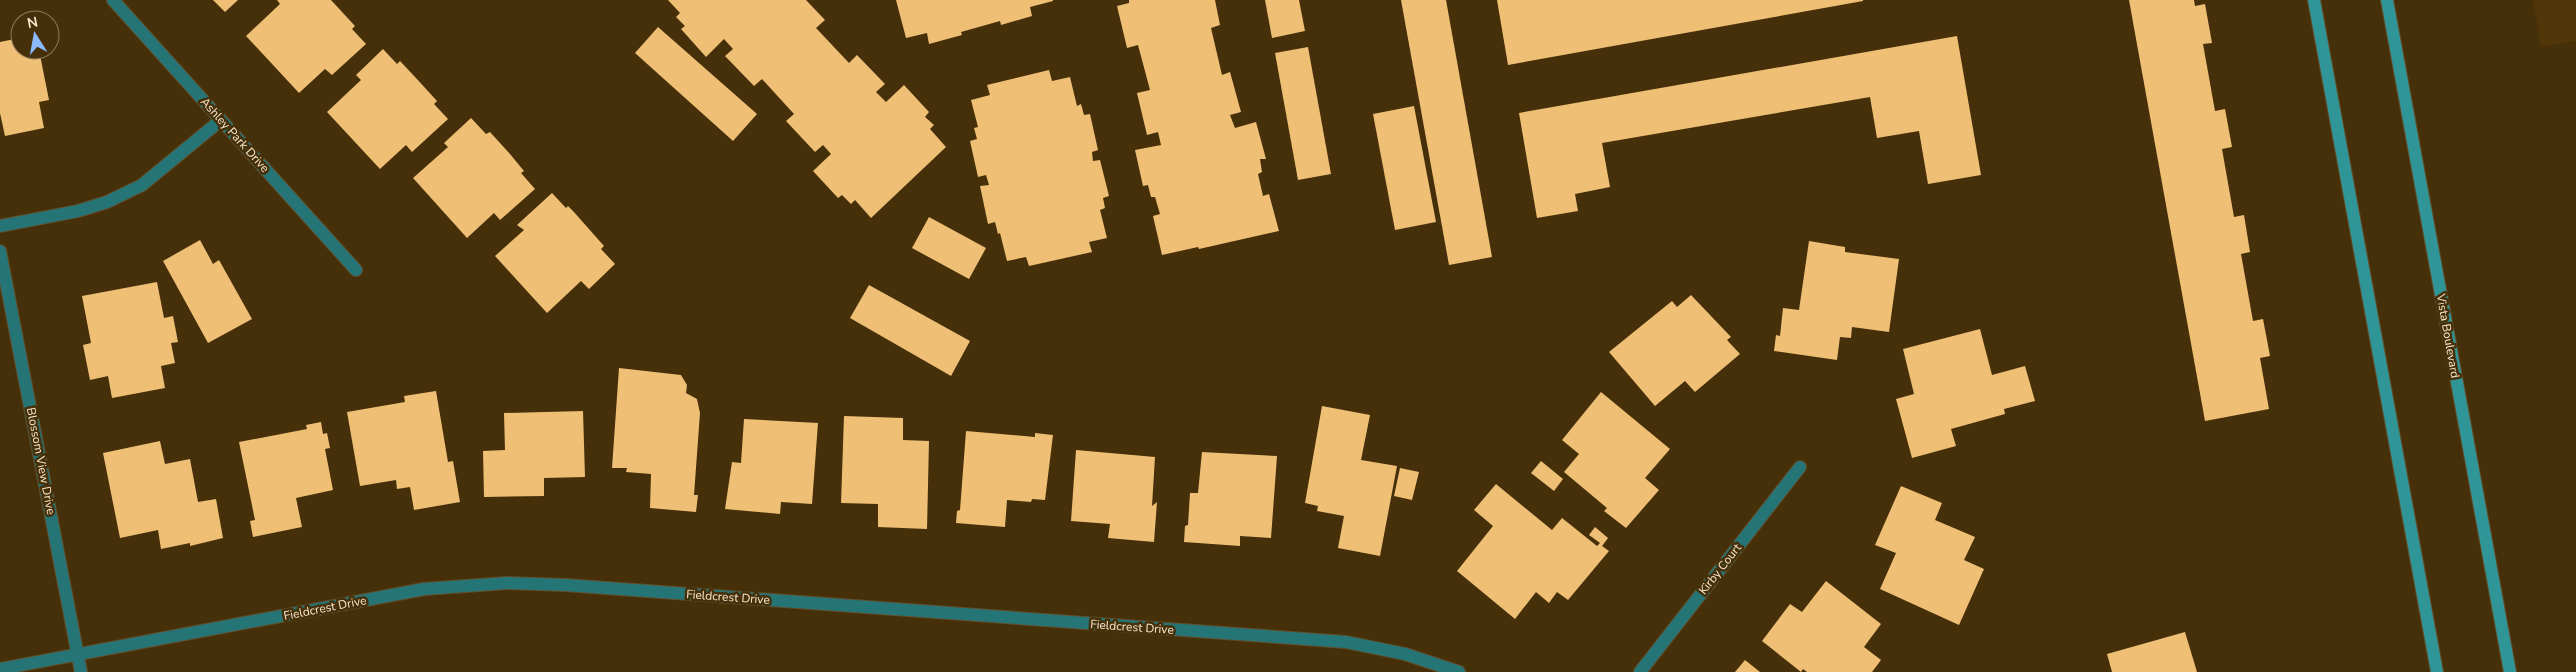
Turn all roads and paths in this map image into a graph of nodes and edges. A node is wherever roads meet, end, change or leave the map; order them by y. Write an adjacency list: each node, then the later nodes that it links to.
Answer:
1 (113, 0): 4 (street, Ashley Park Drive)
2 (2314, 0): 14 (main road)
3 (2387, 0): 15 (main road, Vista Boulevard)
4 (221, 120): 5 (street); 7 (street, Ashley Park Drive)
5 (0, 226)
6 (0, 251): 9 (street, Blossom View Drive)
7 (356, 270)
8 (1800, 467): 13 (street, Kirby Court)
9 (78, 654): 10 (street, Fieldcrest Drive); 11 (street, Blossom View Drive); 12 (street, Fieldcrest Drive)
10 (0, 669)
11 (81, 672)
12 (1459, 672)
13 (1640, 672)
14 (2436, 672)
15 (2510, 672)

